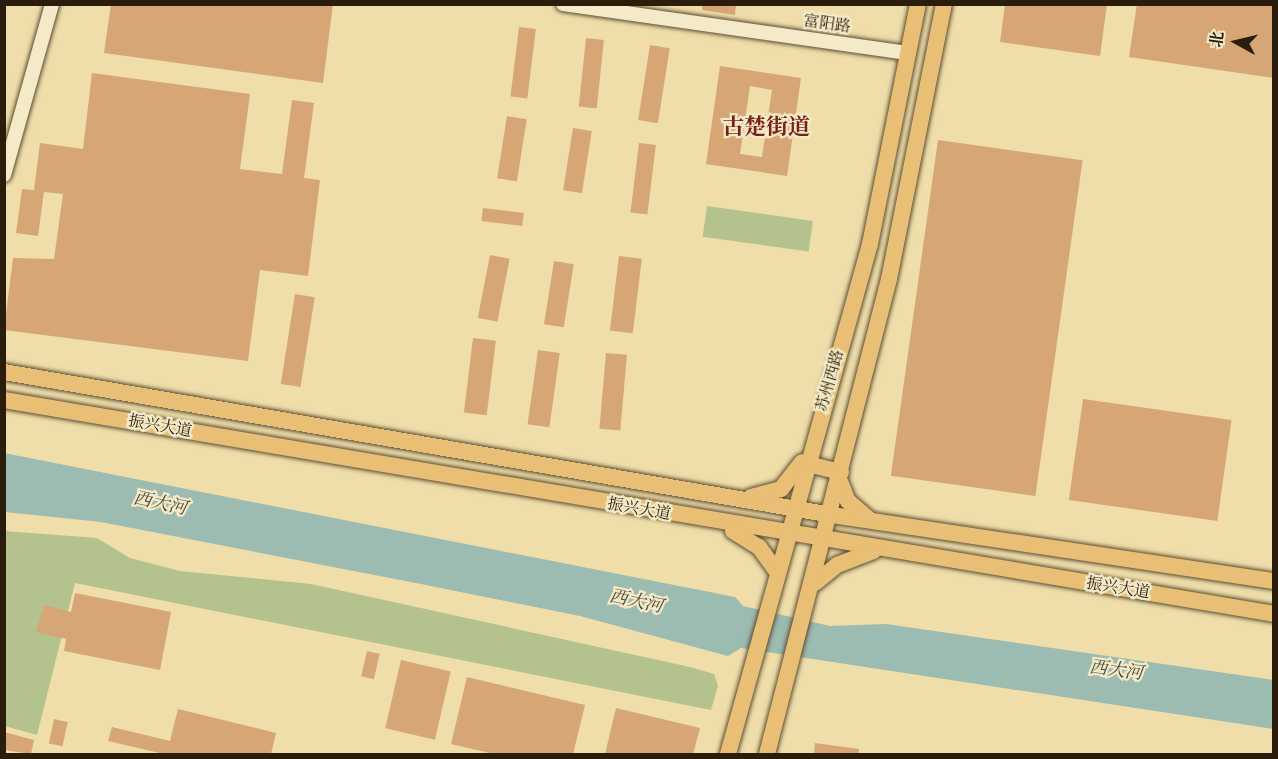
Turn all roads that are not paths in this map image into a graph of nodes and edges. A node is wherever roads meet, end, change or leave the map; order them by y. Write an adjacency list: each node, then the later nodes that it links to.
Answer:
1 (52, 4): 6 (street)
2 (563, 4): 5 (street, 富阳路)
3 (918, 4): 5 (main road, 苏州西路)
4 (944, 4): 11 (main road, 苏州西路)
5 (908, 52): 9 (main road, 苏州西路)
6 (4, 175)
7 (4, 372): 12 (main road, 振兴大道)
8 (4, 400): 16 (main road, 振兴大道)
9 (815, 440): 10 (main road, 苏州西路); 12 (main road)
10 (808, 464): 11 (main road); 13 (main road, 苏州西路)
11 (840, 476): 14 (main road, 苏州西路); 15 (main road)
12 (726, 497): 13 (main road, 振兴大道)
13 (795, 509): 14 (main road, 振兴大道); 17 (main road, 苏州西路)
14 (832, 515): 15 (main road, 振兴大道); 18 (main road, 苏州西路)
15 (872, 521): 21 (main road, 振兴大道)
16 (707, 522): 17 (main road, 振兴大道); 20 (main road)
17 (788, 535): 18 (main road, 振兴大道); 20 (main road, 苏州西路)
18 (825, 542): 19 (main road, 振兴大道); 22 (main road, 苏州西路)
19 (876, 550): 22 (main road); 23 (main road, 振兴大道)
20 (776, 579): 24 (main road, 苏州西路)
21 (1274, 581)
22 (813, 590): 25 (main road, 苏州西路)
23 (1274, 614)
24 (728, 754)
25 (767, 754)

